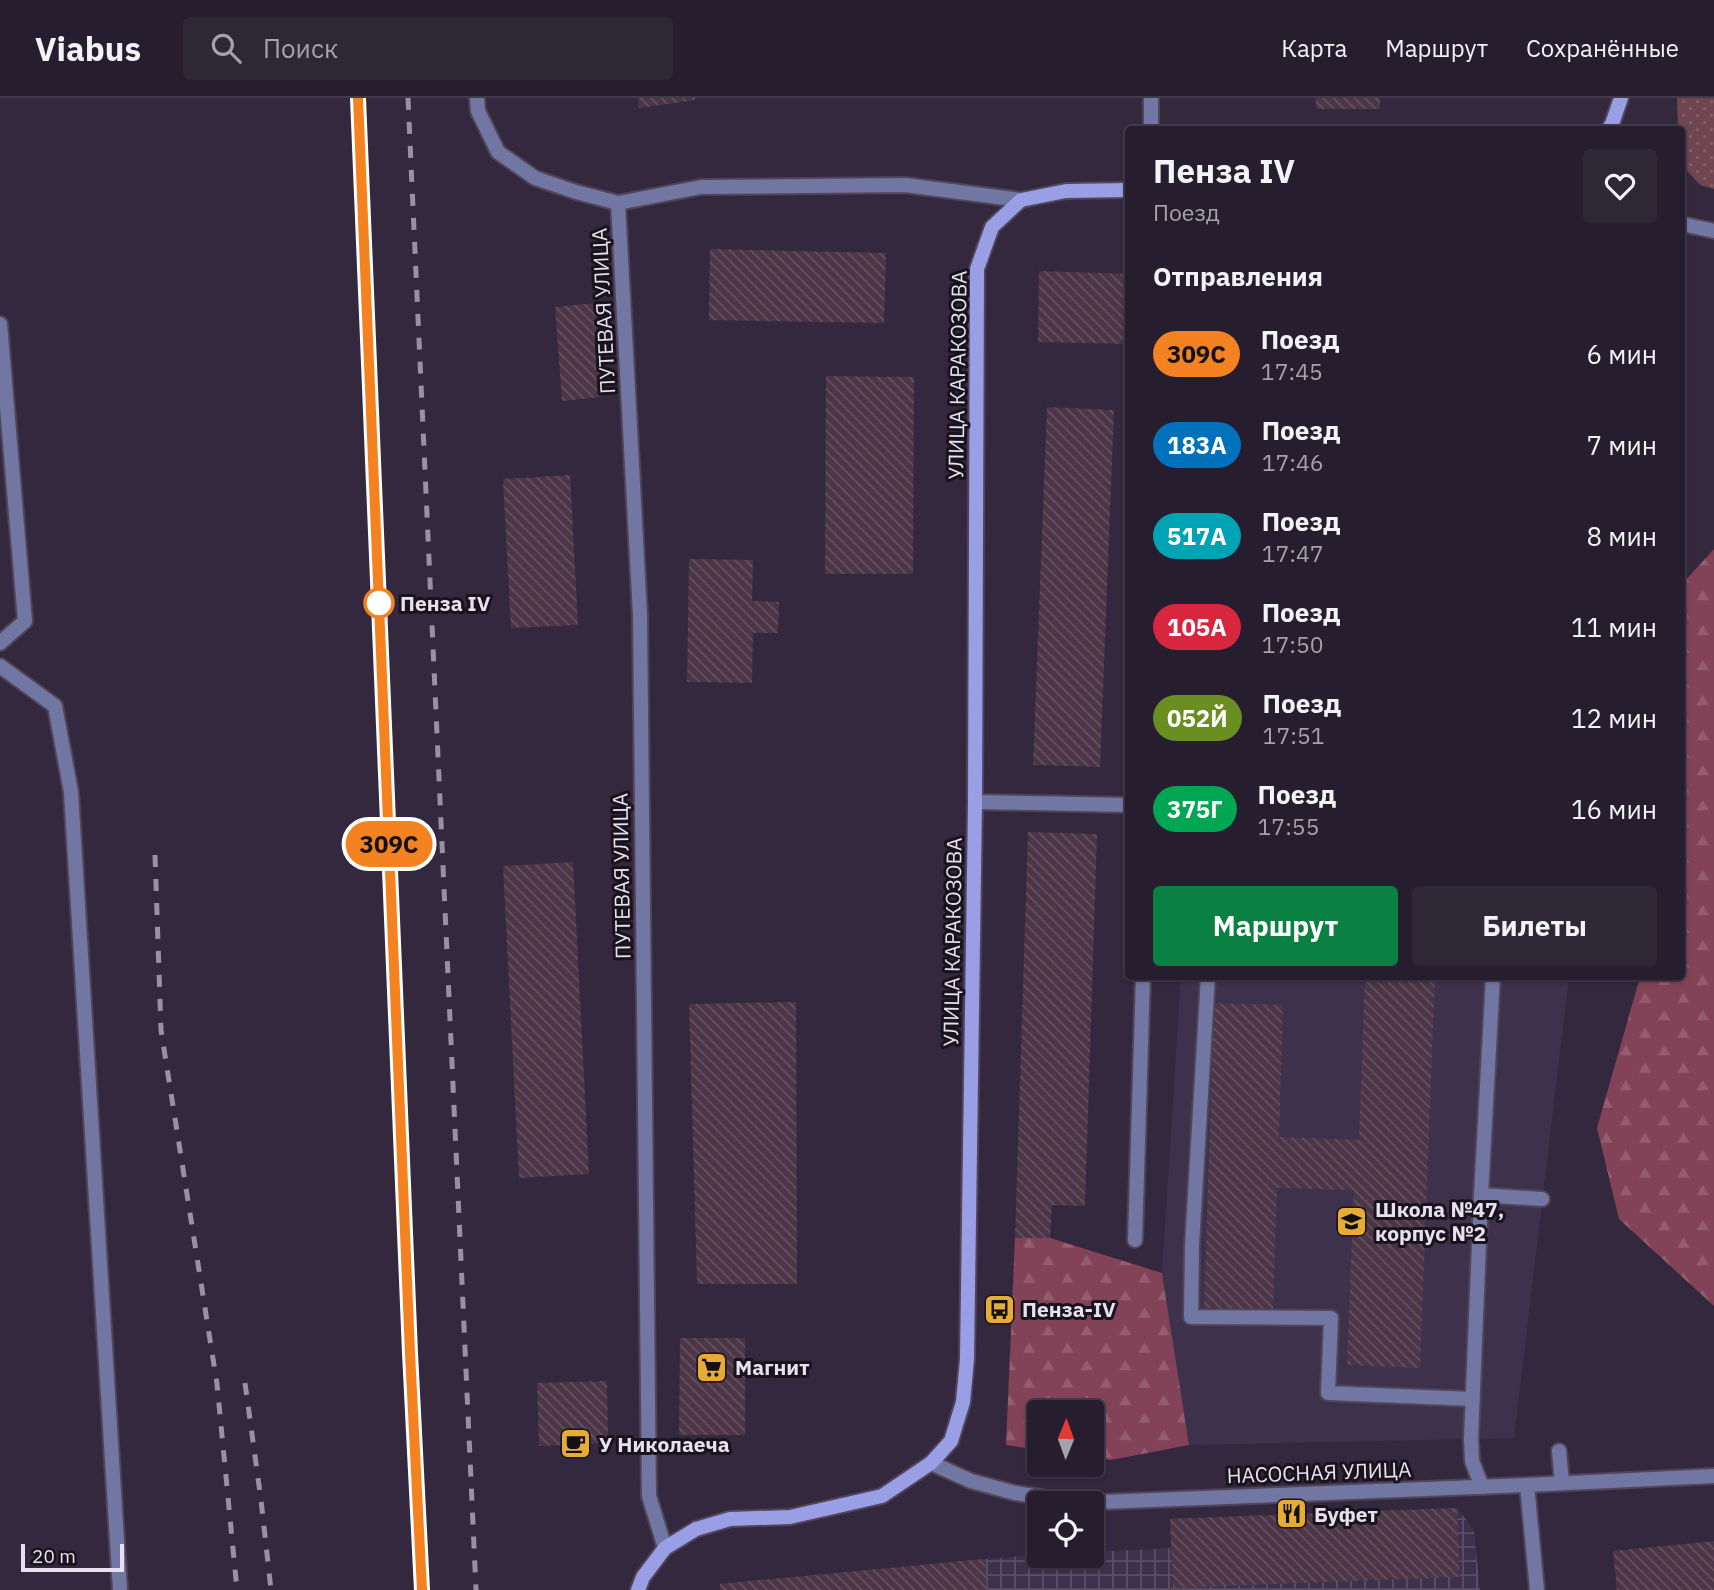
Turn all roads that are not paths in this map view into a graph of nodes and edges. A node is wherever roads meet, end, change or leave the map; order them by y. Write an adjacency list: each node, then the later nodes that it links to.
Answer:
1 (477, 98): 8 (street)
2 (1151, 98): 4 (street)
3 (1621, 98): 5 (main road)
4 (1151, 126)
5 (1611, 126)
6 (1125, 190): 7 (main road)
7 (1021, 200): 8 (street); 14 (main road, УЛИЦА КАРАКОЗОВА)
8 (618, 203): 29 (street, ПУТЕВАЯ УЛИЦА)
9 (1685, 225): 10 (street)
10 (1714, 232)
11 (0, 324): 12 (street)
12 (0, 643)
13 (0, 666): 30 (street)
14 (975, 802): 15 (street); 24 (main road, УЛИЦА КАРАКОЗОВА)
15 (1125, 805)
16 (1143, 980): 21 (street)
17 (1208, 980): 22 (street)
18 (1493, 980): 19 (street)
19 (1481, 1195): 20 (street); 22 (street)
20 (1542, 1199)
21 (1135, 1240)
22 (1473, 1399): 28 (street)
23 (1559, 1451): 26 (street)
24 (931, 1463): 28 (street, НАСОСНАЯ УЛИЦА); 29 (main road, УЛИЦА КАРАКОЗОВА)
25 (1714, 1476): 26 (street, НАСОСНАЯ УЛИЦА)
26 (1563, 1483): 27 (street, НАСОСНАЯ УЛИЦА)
27 (1527, 1485): 28 (street, НАСОСНАЯ УЛИЦА); 32 (street)
28 (1482, 1487)
29 (665, 1548): 31 (main road, УЛИЦА КАРАКОЗОВА)
30 (120, 1590)
31 (638, 1590)
32 (1537, 1590)

